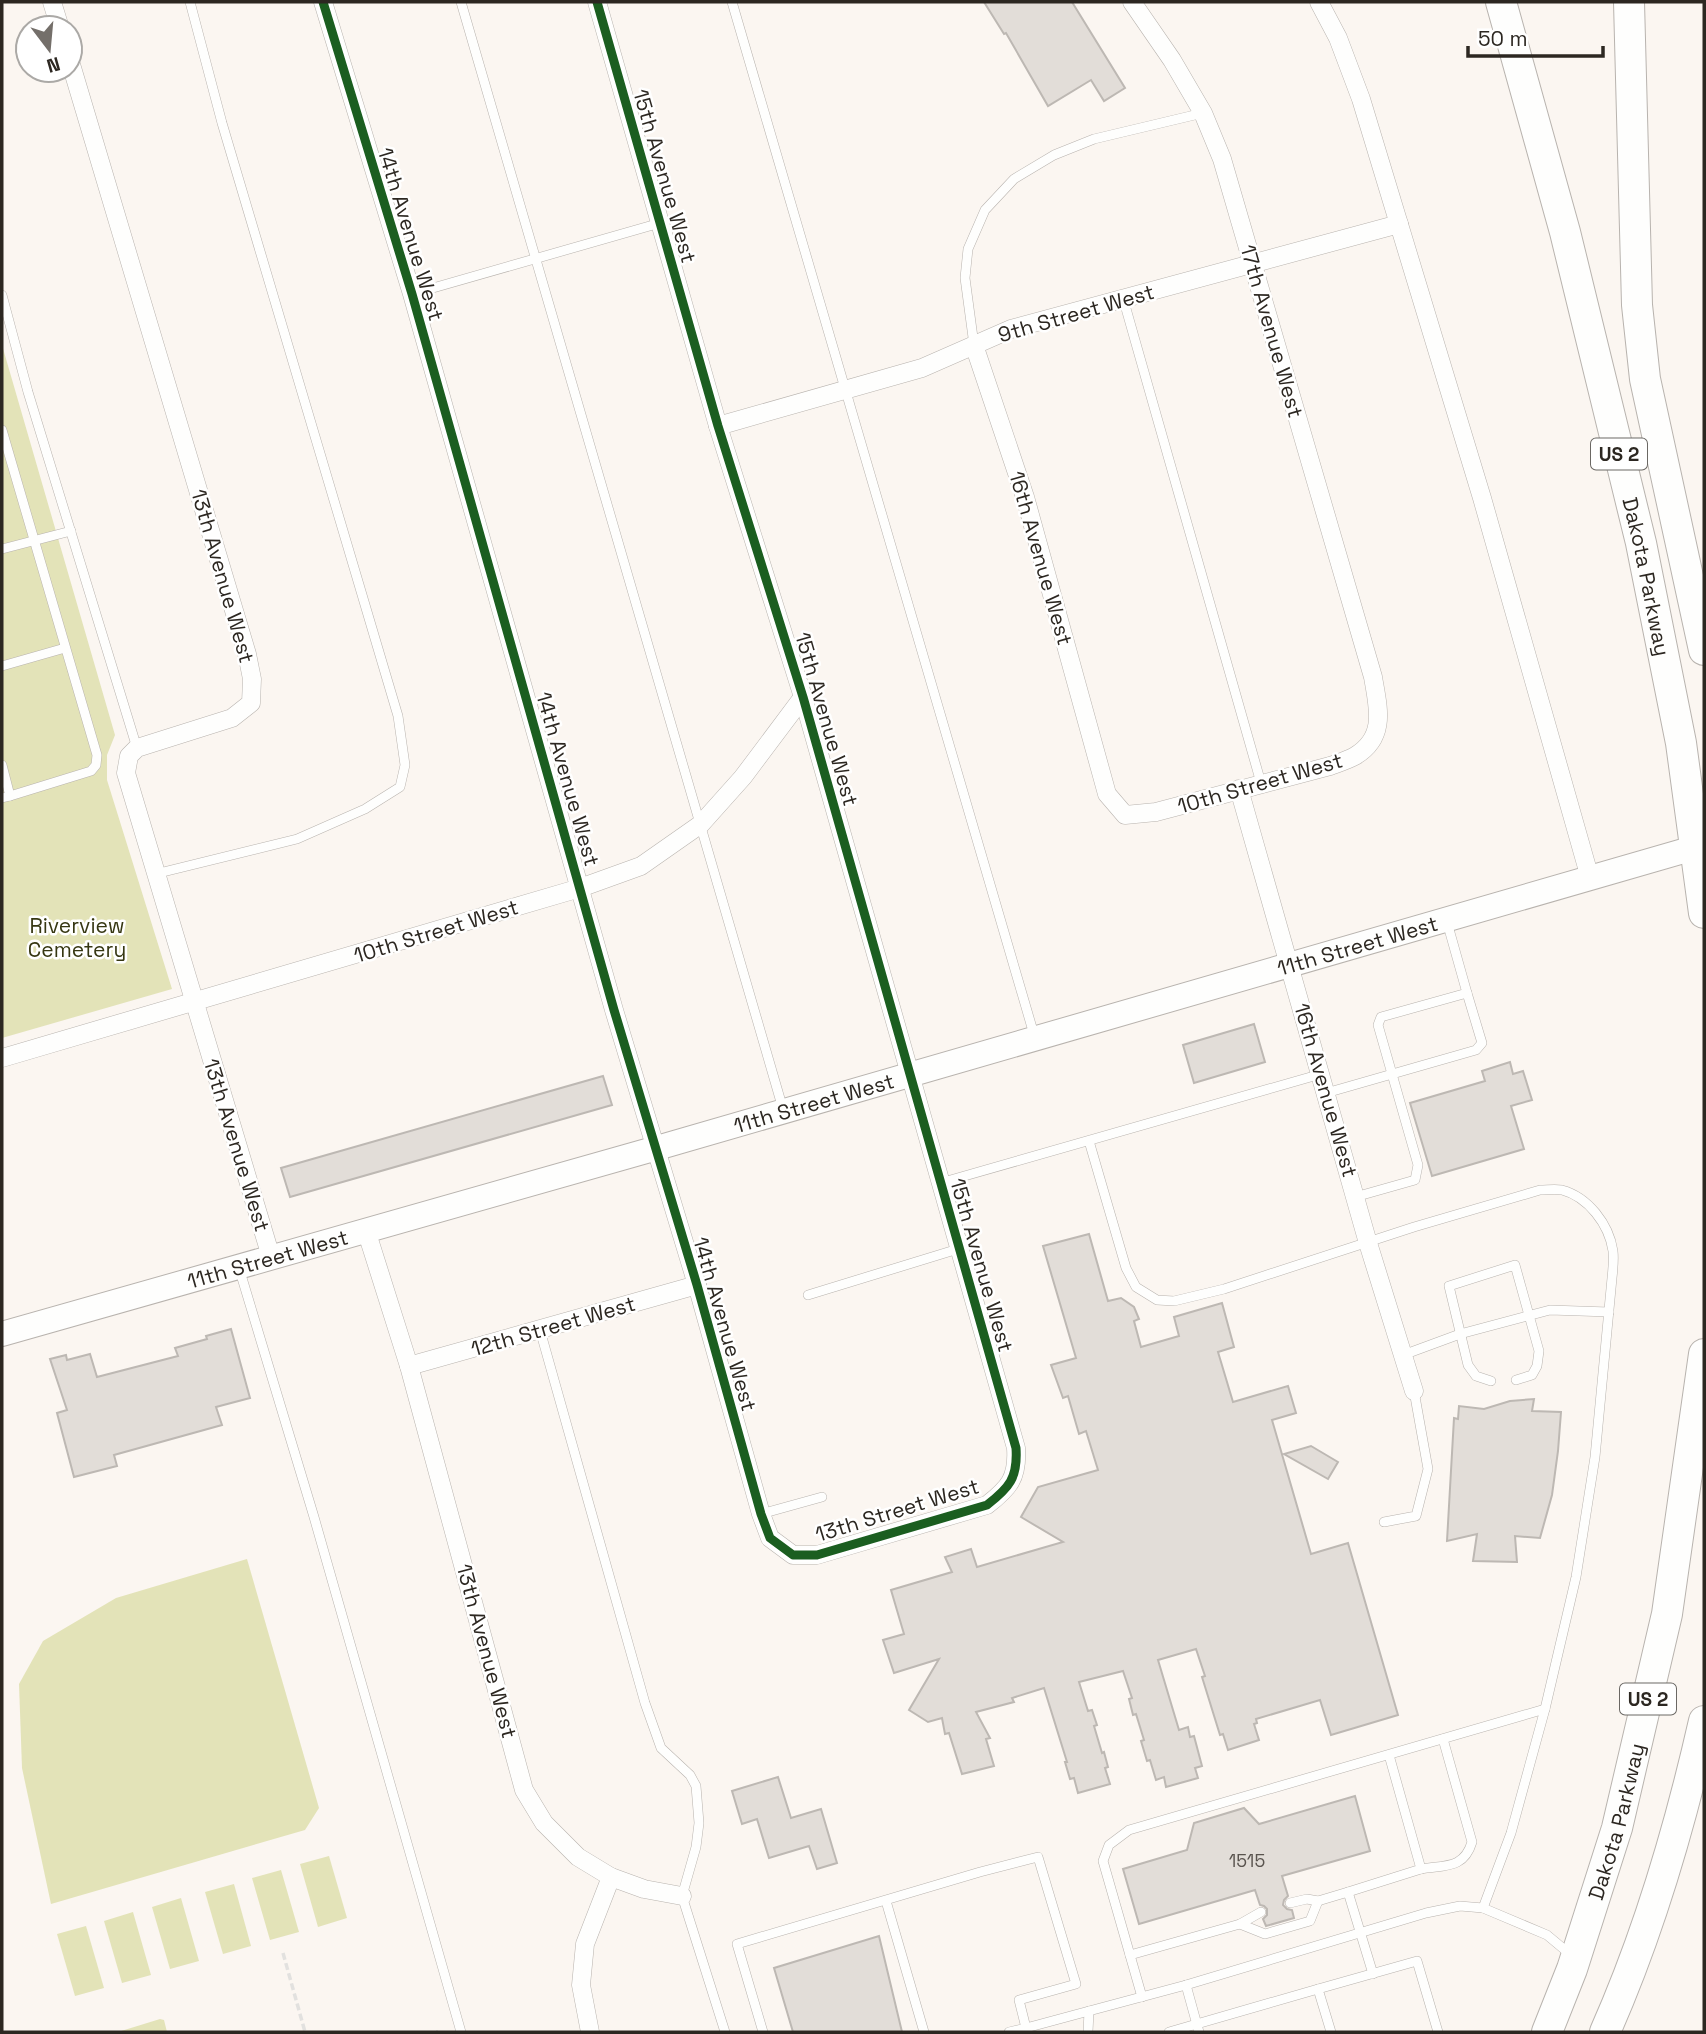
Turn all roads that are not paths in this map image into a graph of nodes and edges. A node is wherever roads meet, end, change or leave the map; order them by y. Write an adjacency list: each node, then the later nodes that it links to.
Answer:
1 (190, 2): 39 (lane)
2 (323, 2): 16 (street, 14th Avenue West)
3 (461, 2): 14 (lane)
4 (597, 2): 12 (street, 15th Avenue West)
5 (732, 2): 20 (lane)
6 (1132, 2): 11 (street, 17th Avenue West)
7 (1319, 2): 13 (street)
8 (1502, 2): 38 (highway, Dakota Parkway / US 2)
9 (1629, 2): 27 (highway, Dakota Parkway / US 2)
10 (77, 84): 31 (street, 13th Avenue West)
11 (1203, 113): 15 (street, 17th Avenue West); 19 (lane)
12 (660, 223): 14 (lane); 21 (street, 15th Avenue West)
13 (1399, 224): 15 (street, 9th Street West); 40 (street)
14 (536, 258): 16 (lane); 37 (lane)
15 (1252, 264): 18 (street, 9th Street West); 29 (street, 17th Avenue West)
16 (412, 294): 41 (street, 14th Avenue West)
17 (2, 296): 23 (lane)
18 (1123, 298): 19 (street, 9th Street West); 34 (lane)
19 (974, 345): 20 (street, 9th Street West); 33 (street, 16th Avenue West)
20 (845, 390): 21 (street, 9th Street West); 47 (lane)
21 (718, 426): 30 (street, 15th Avenue West)
22 (2, 430): 24 (lane)
23 (71, 531): 24 (lane); 31 (lane)
24 (33, 541): 25 (lane); 26 (lane)
25 (2, 549)
26 (65, 648): 28 (lane); 36 (lane)
27 (1704, 650)
28 (2, 666)
29 (1373, 677): 34 (street, 10th Street West)
30 (803, 696): 37 (street, 10th Street West); 49 (street, 15th Avenue West)
31 (137, 748): 39 (street, 13th Avenue West)
32 (2, 765): 36 (lane)
33 (1101, 774): 35 (street, 10th Street West)
34 (1261, 783): 35 (street, 10th Street West)
35 (1240, 789): 44 (street, 16th Avenue West)
36 (6, 797)
37 (701, 824): 41 (street, 10th Street West); 53 (lane)
38 (1700, 846): 40 (main road, 11th Street West); 42 (highway, Dakota Parkway / US 2)
39 (155, 874): 46 (street, 13th Avenue West)
40 (1590, 878): 43 (main road, 11th Street West)
41 (580, 888): 46 (street, 10th Street West); 55 (street, 14th Avenue West)
42 (1704, 913)
43 (1446, 919): 44 (main road, 11th Street West); 45 (lane)
44 (1290, 965): 47 (main road, 11th Street West); 50 (street, 16th Avenue West)
45 (1467, 993): 51 (lane); 51 (lane)
46 (195, 1002): 48 (street, 10th Street West); 61 (street, 13th Avenue West)
47 (1035, 1038): 49 (main road, 11th Street West)
48 (2, 1058)
49 (910, 1074): 53 (main road, 11th Street West); 56 (street, 15th Avenue West)
50 (1321, 1074): 52 (street, 16th Avenue West); 54 (lane)
51 (1392, 1074): 52 (lane); 57 (lane)
52 (1326, 1093): 57 (street, 16th Avenue West)
53 (784, 1111): 55 (main road, 11th Street West)
54 (1089, 1141): 56 (lane); 59 (lane)
55 (657, 1148): 58 (main road, 11th Street West); 63 (street, 14th Avenue West)
56 (940, 1183): 60 (street, 15th Avenue West)
57 (1355, 1197): 59 (street, 16th Avenue West)
58 (366, 1230): 61 (main road, 11th Street West); 72 (street, 13th Avenue West)
59 (1368, 1243): 65 (lane); 71 (street, 16th Avenue West)
60 (958, 1249): 64 (lane); 76 (street, 15th Avenue West)
61 (271, 1257): 62 (main road, 11th Street West)
62 (239, 1267): 68 (main road, 11th Street West); 105 (lane)
63 (697, 1285): 67 (street, 12th Street West); 78 (street, 14th Avenue West)
64 (808, 1294)
65 (1609, 1312): 66 (lane); 81 (lane)
66 (1531, 1316): 69 (lane); 69 (lane); 73 (lane)
67 (540, 1330): 72 (street, 12th Street West); 88 (lane)
68 (2, 1334)
69 (1460, 1334): 71 (lane); 74 (lane)
70 (1704, 1354): 97 (highway, Dakota Parkway / US 2)
71 (1403, 1355): 75 (street, 16th Avenue West)
72 (409, 1366): 86 (street, 13th Avenue West)
73 (1516, 1380)
74 (1491, 1381)
75 (1414, 1391): 79 (lane)
76 (1016, 1448): 80 (street, 13th Street West)
77 (822, 1497): 78 (lane)
78 (761, 1514): 80 (street, 14th Avenue West)
79 (1384, 1522)
80 (793, 1555)
81 (1545, 1709): 83 (lane); 92 (lane)
82 (1704, 1721): 116 (highway, US 2)
83 (1443, 1739): 84 (lane); 85 (lane)
84 (1389, 1755): 85 (lane); 96 (lane)
85 (1421, 1869): 87 (lane)
86 (611, 1877): 88 (street, 13th Avenue West); 106 (street)
87 (1348, 1892): 89 (lane); 95 (lane)
88 (682, 1896): 107 (lane)
89 (1318, 1900): 91 (lane); 94 (lane)
90 (886, 1901): 104 (lane); 108 (lane); 109 (lane)
91 (1290, 1903)
92 (1483, 1908): 95 (lane); 97 (lane)
93 (1261, 1912): 94 (lane)
94 (1240, 1924): 96 (lane)
95 (1360, 1933): 98 (lane); 99 (lane)
96 (1130, 1955): 101 (lane)
97 (1575, 1958): 115 (highway, Dakota Parkway / US 2)
98 (1373, 1974): 100 (lane); 114 (lane)
99 (1186, 1985): 101 (lane); 103 (lane)
100 (1318, 1989): 103 (lane); 113 (lane)
101 (1142, 1997): 102 (lane)
102 (1089, 2011): 104 (lane); 111 (lane)
103 (1198, 2028): 112 (lane)
104 (1026, 2030): 110 (lane)
105 (461, 2032)
106 (590, 2032)
107 (725, 2032)
108 (763, 2032)
109 (924, 2032)
110 (1009, 2032)
111 (1088, 2032)
112 (1169, 2032)
113 (1331, 2032)
114 (1437, 2032)
115 (1547, 2032)
116 (1605, 2032)

